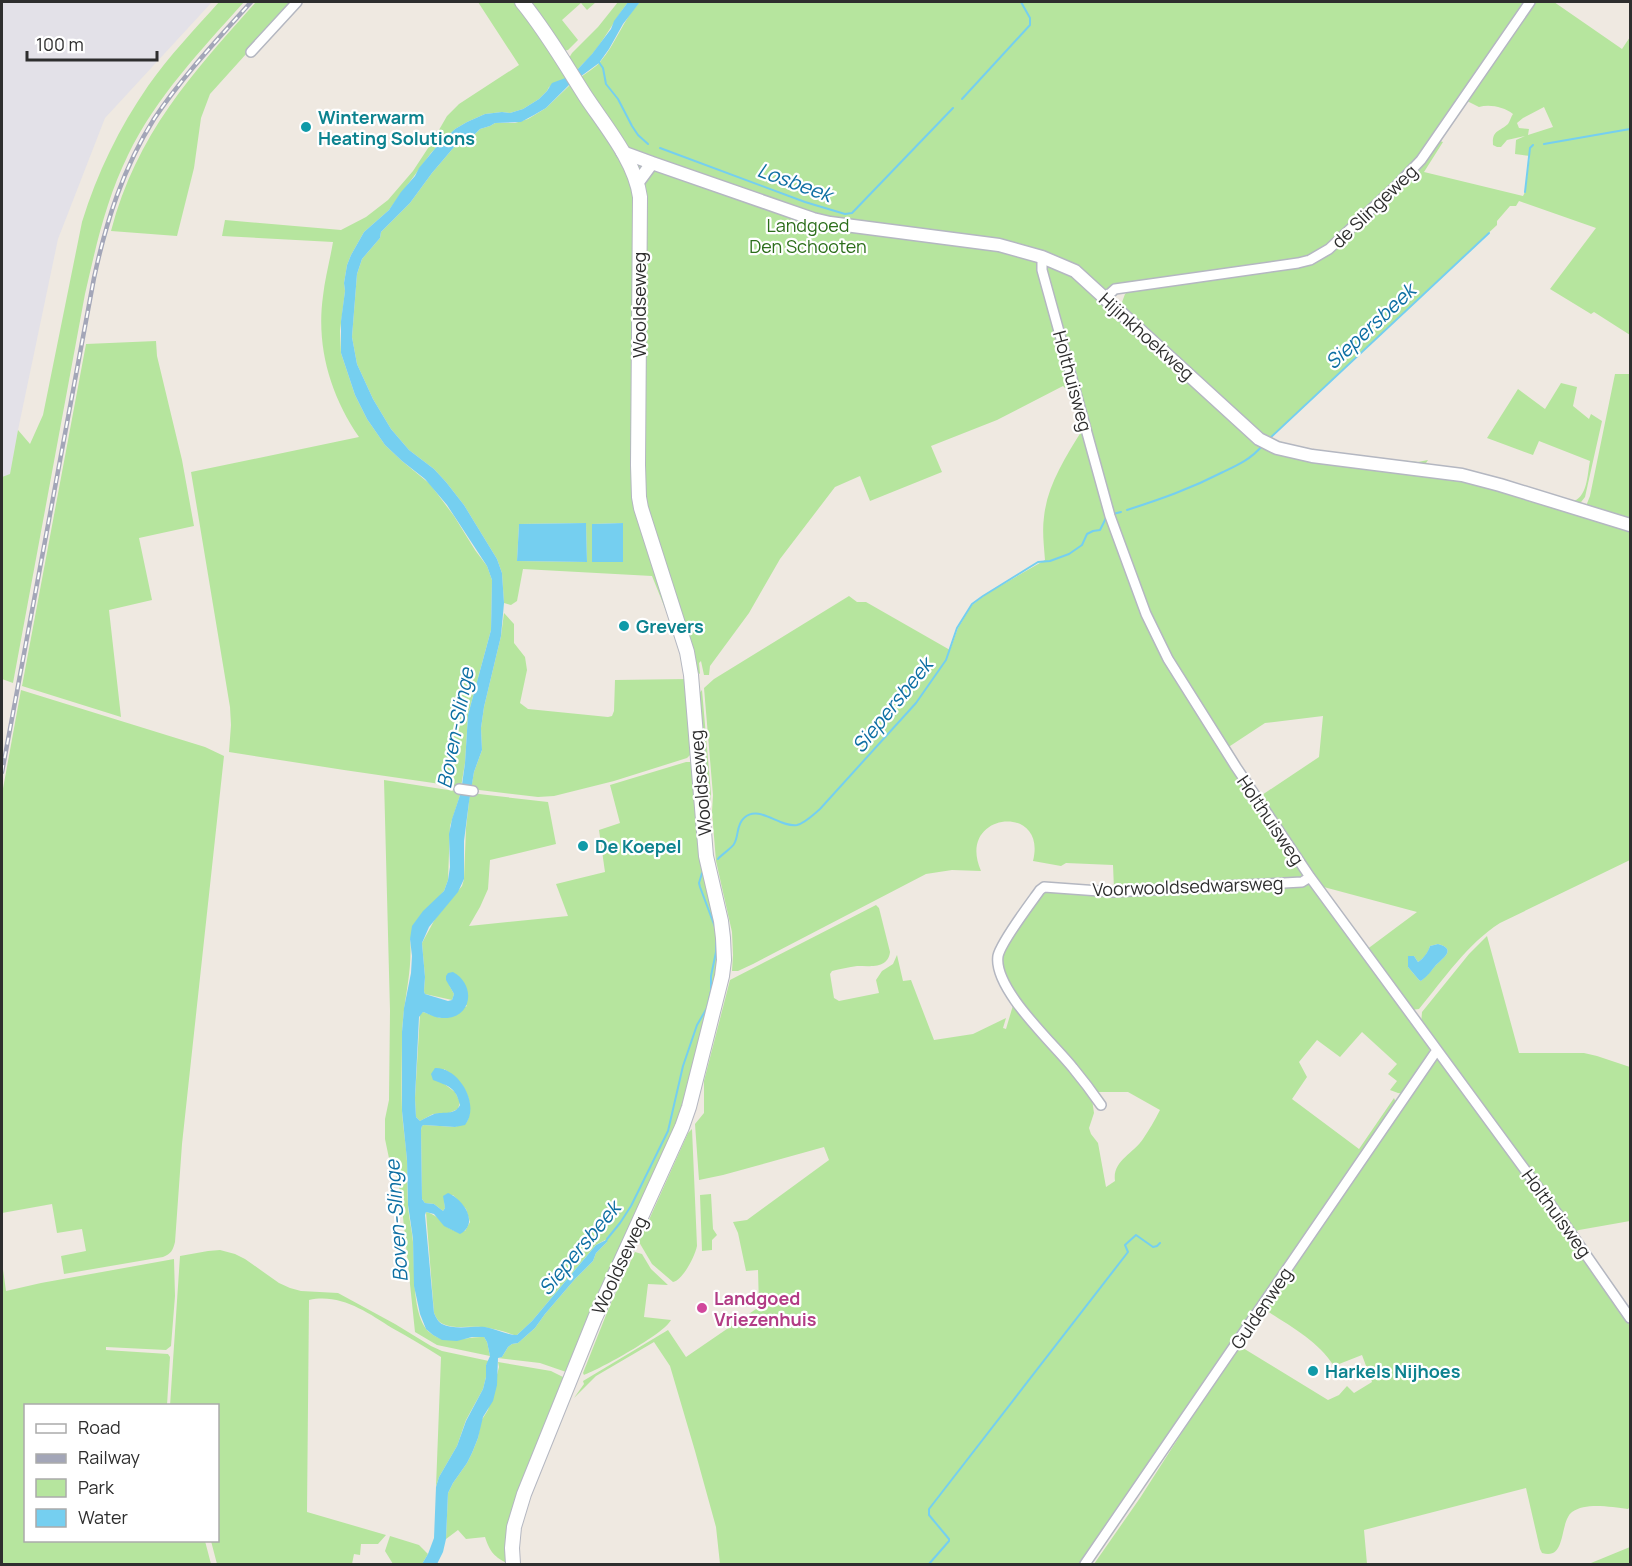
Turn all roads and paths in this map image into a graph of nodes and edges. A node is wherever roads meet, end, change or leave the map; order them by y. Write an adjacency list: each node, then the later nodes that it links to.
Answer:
1 (297, 2): 4 (street)
2 (522, 2): 5 (main road, Wooldseweg)
3 (1530, 2): 9 (street, de Slingeweg)
4 (251, 52)
5 (622, 152): 6 (street, Hijinkhoekweg); 7 (main road, Wooldseweg)
6 (652, 163): 7 (street); 8 (street, Hijinkhoekweg)
7 (638, 182): 17 (main road, Wooldseweg)
8 (1042, 257): 9 (street, Hijinkhoekweg); 13 (street, Holthuisweg)
9 (1105, 298): 10 (street, Hijinkhoekweg)
10 (1630, 525)
11 (459, 789): 12 (street)
12 (473, 791)
13 (1310, 878): 14 (street, Holthuisweg); 15 (street, Voorwooldsedwarsweg)
14 (1437, 1050): 16 (street, Holthuisweg); 18 (street, Guldenweg)
15 (1101, 1105)
16 (1630, 1318)
17 (513, 1564)
18 (1084, 1564)

